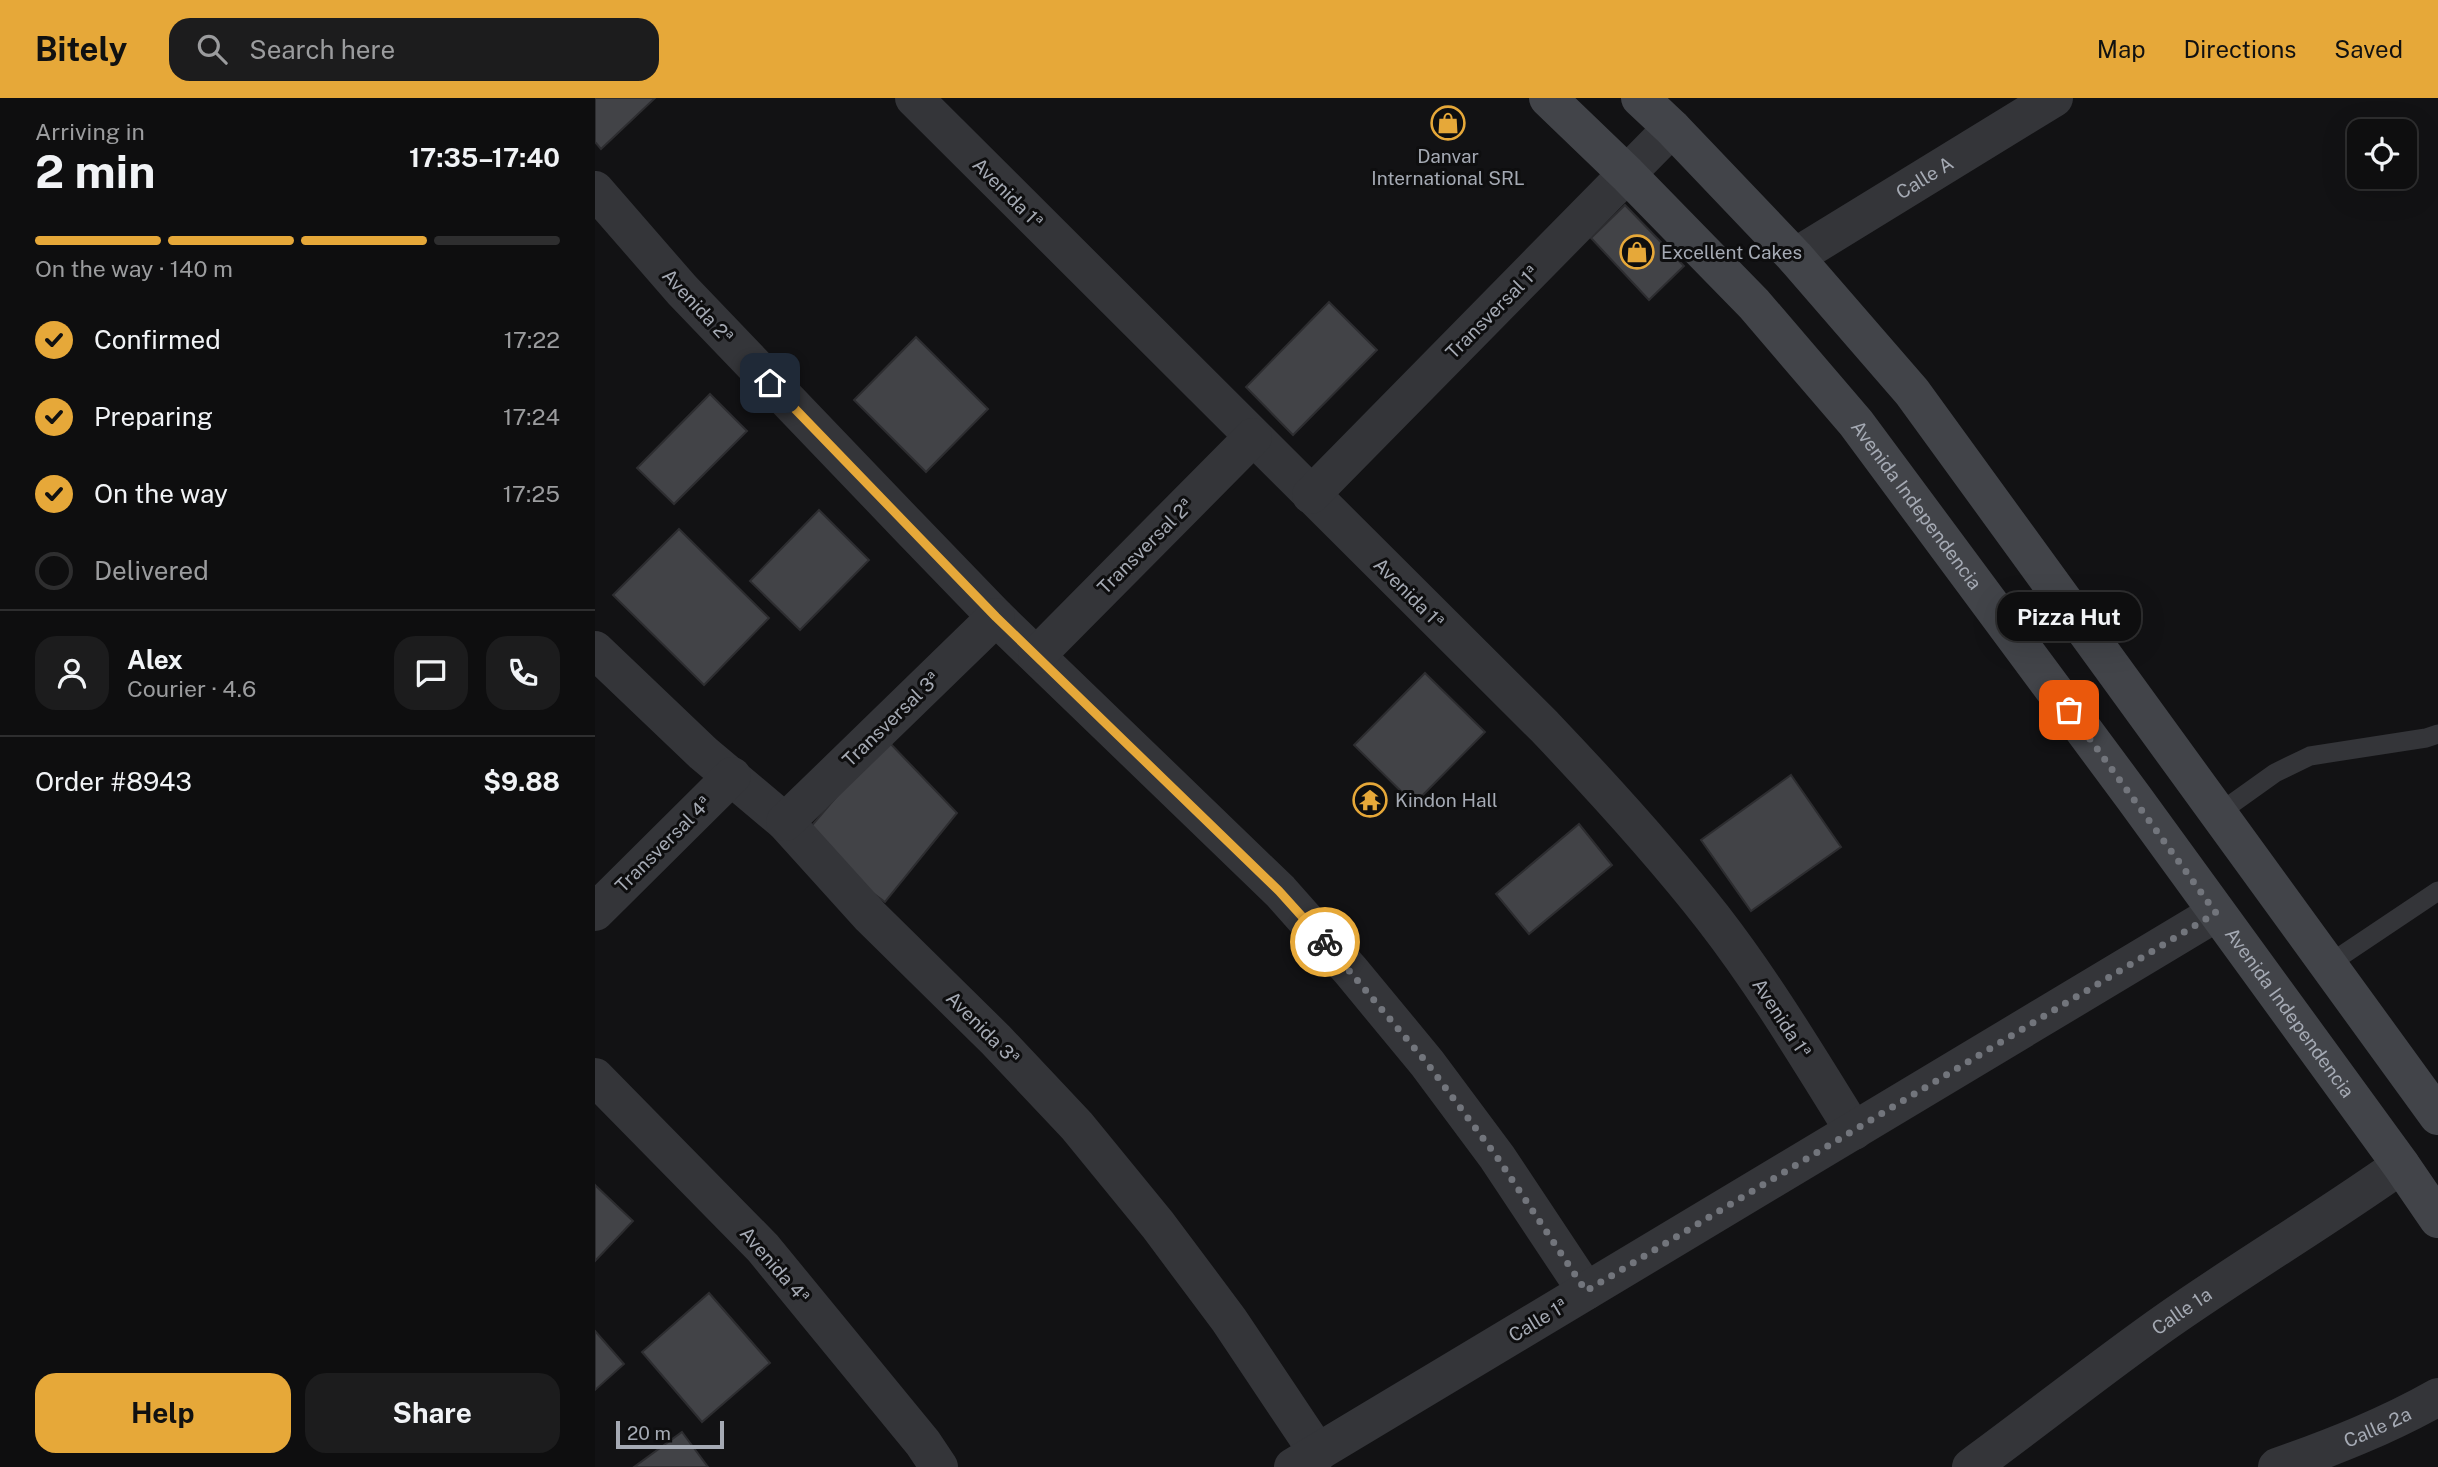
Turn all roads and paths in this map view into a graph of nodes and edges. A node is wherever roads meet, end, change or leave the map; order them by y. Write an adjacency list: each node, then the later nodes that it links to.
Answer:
1 (914, 98): 9 (street, Avenida 1ª)
2 (1548, 98): 6 (main road, Avenida Independencia)
3 (1640, 98): 5 (main road)
4 (2054, 98): 8 (street, Calle A)
5 (1672, 128): 6 (street, Transversal 1ª); 8 (main road)
6 (1627, 174): 10 (street, Transversal 1ª); 20 (main road, Avenida Independencia)
7 (595, 190): 11 (street, Avenida 2ª)
8 (1795, 257): 16 (main road)
9 (1253, 437): 10 (street, Avenida 1ª); 13 (street, Transversal 2ª)
10 (1311, 495): 24 (street, Avenida 1ª)
11 (996, 617): 13 (street, Avenida 2ª); 17 (street, Transversal 3ª)
12 (595, 650): 15 (street, Avenida 3ª)
13 (1037, 655): 27 (street, Avenida 2ª)
14 (2438, 734): 16 (lane)
15 (732, 776): 17 (street, Avenida 3ª); 19 (street, Transversal 4ª)
16 (2218, 813): 21 (main road)
17 (785, 822): 29 (street, Avenida 3ª)
18 (2438, 891): 21 (lane)
19 (595, 912)
20 (2216, 913): 24 (street, Calle 1ª); 25 (main road, Avenida Independencia)
21 (2329, 964): 23 (main road)
22 (595, 1077): 30 (street, Avenida 4ª)
23 (2438, 1115)
24 (1854, 1131): 27 (street, Calle 1ª)
25 (2401, 1165): 26 (main road, Avenida Independencia); 31 (street, Calle 1a)
26 (2438, 1219)
27 (1586, 1291): 29 (street, Calle 1ª)
28 (2438, 1397): 32 (street, Calle 2a)
29 (1306, 1460)
30 (939, 1467)
31 (1971, 1467)
32 (2277, 1467)

